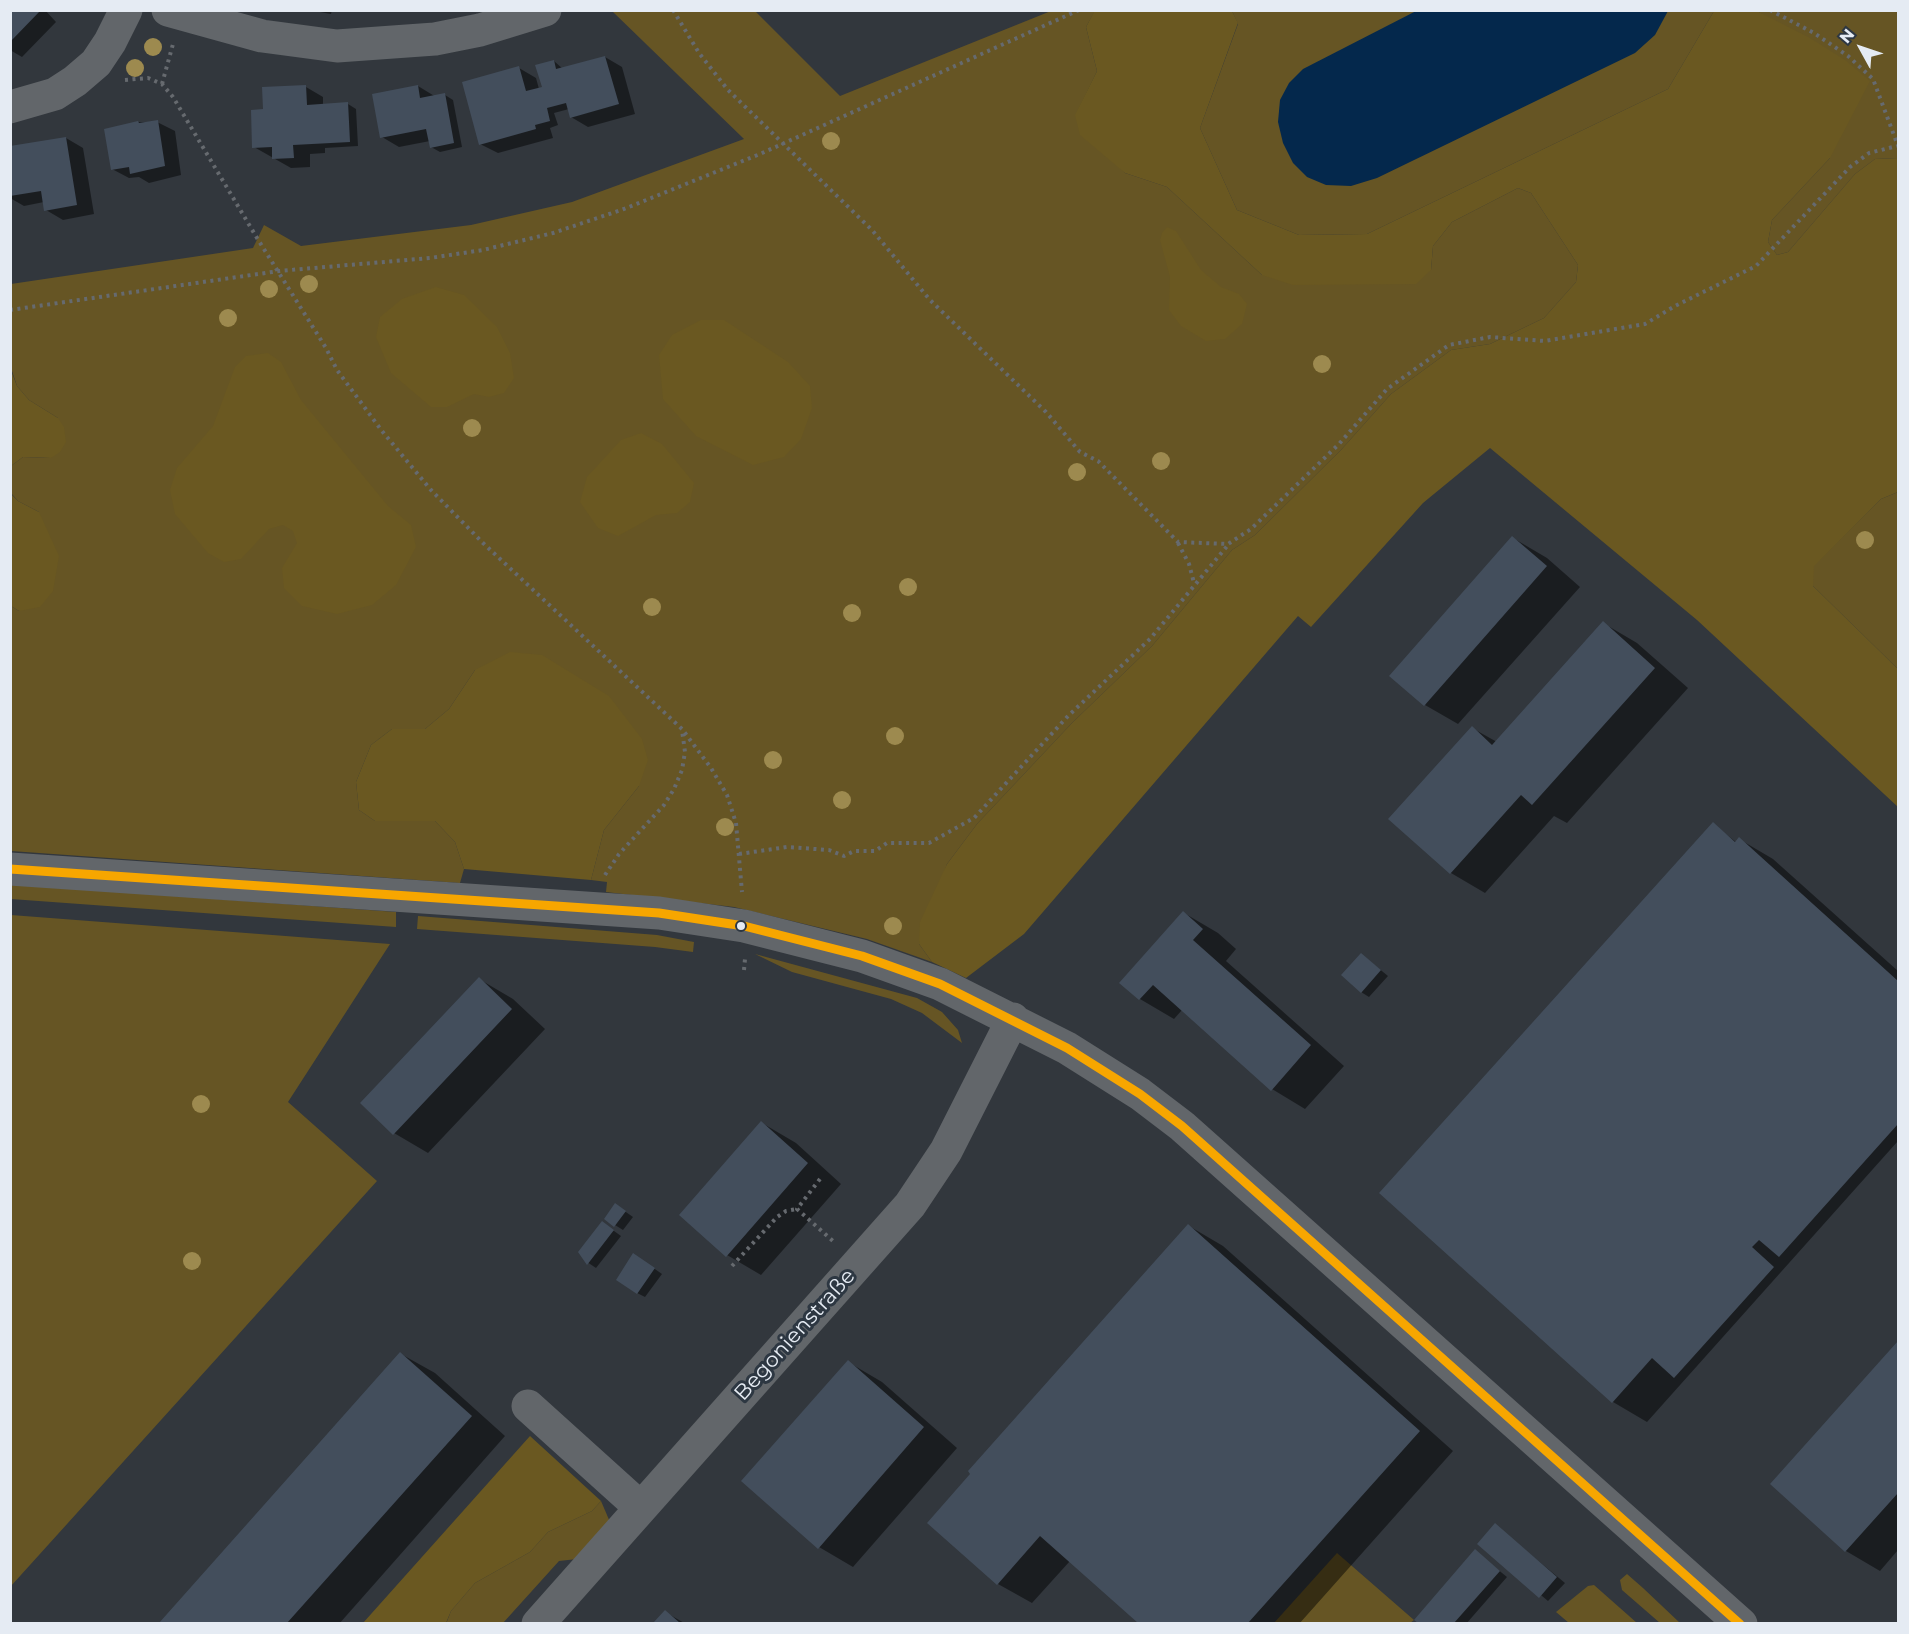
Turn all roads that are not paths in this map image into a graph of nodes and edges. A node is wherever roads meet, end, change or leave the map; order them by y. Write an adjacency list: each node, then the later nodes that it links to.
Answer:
1 (126, 10): 5 (street)
2 (168, 10): 4 (street)
3 (545, 10): 4 (street)
4 (202, 15)
5 (10, 107)
6 (10, 869): 7 (street)
7 (1013, 1019): 9 (street, Begonienstraße); 11 (street)
8 (528, 1406): 9 (street)
9 (641, 1508): 10 (street, Begonienstraße)
10 (538, 1623)
11 (1741, 1623)

